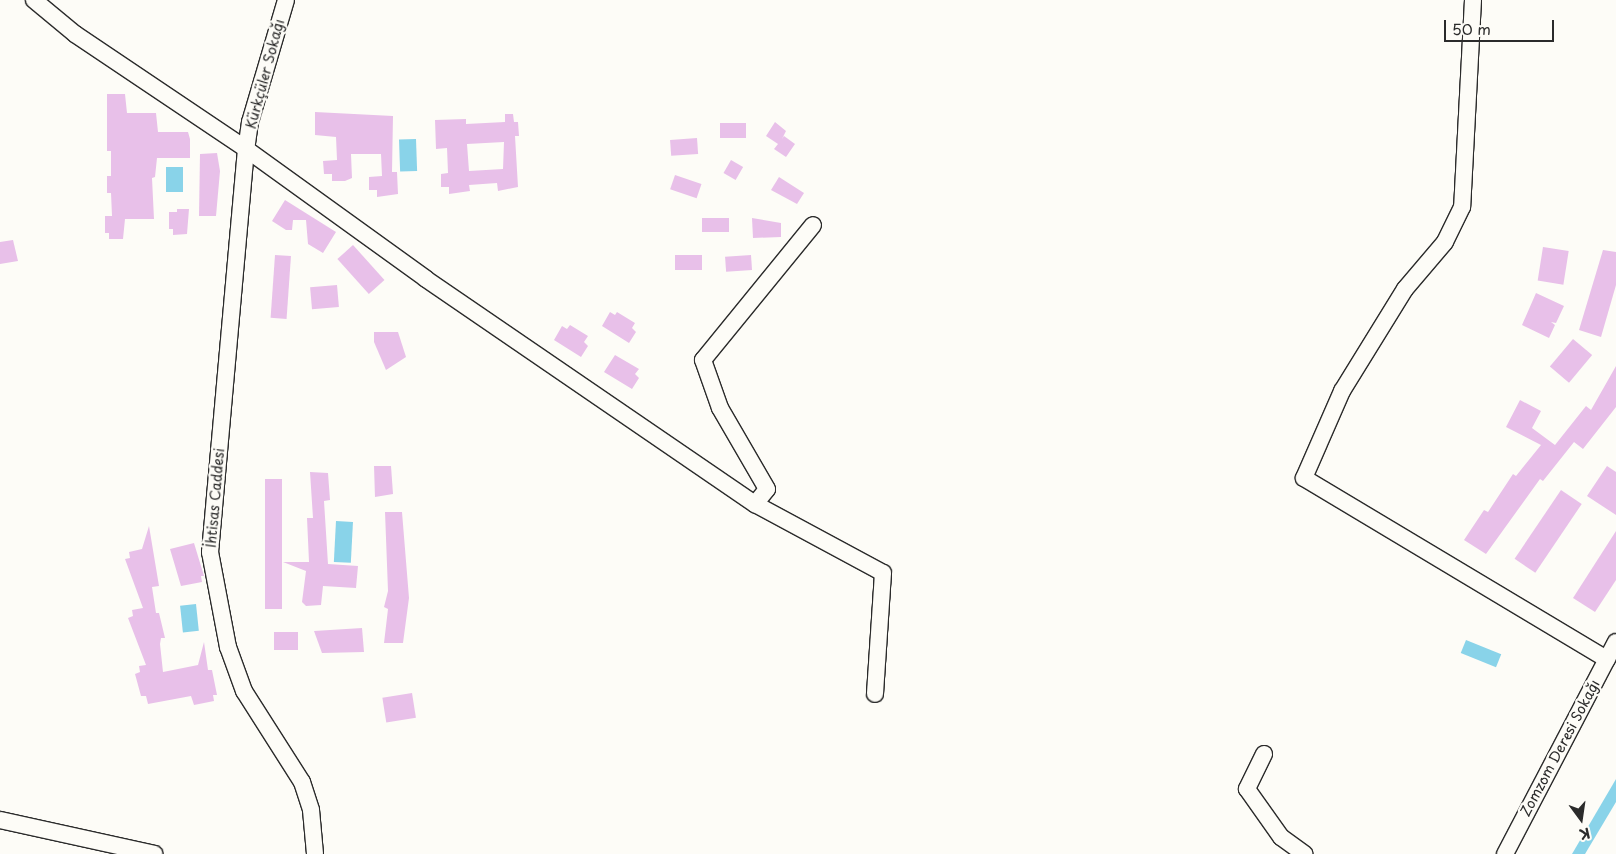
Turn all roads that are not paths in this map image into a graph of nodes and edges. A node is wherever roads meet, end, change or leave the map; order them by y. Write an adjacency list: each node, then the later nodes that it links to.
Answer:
1 (34, 0): 4 (street)
2 (286, 0): 4 (street, Kürkçüler Sokağı)
3 (1473, 0): 8 (street)
4 (246, 149): 6 (street); 13 (street, İhtisas Caddesi)
5 (813, 225): 6 (street)
6 (755, 504): 9 (street)
7 (1616, 642): 8 (street, Zomzom Deresi Sokağı)
8 (1607, 659): 15 (street, Zomzom Deresi Sokağı)
9 (875, 694)
10 (1264, 754): 14 (street)
11 (0, 820): 12 (street)
12 (154, 854)
13 (315, 854)
14 (1304, 854)
15 (1505, 854)

